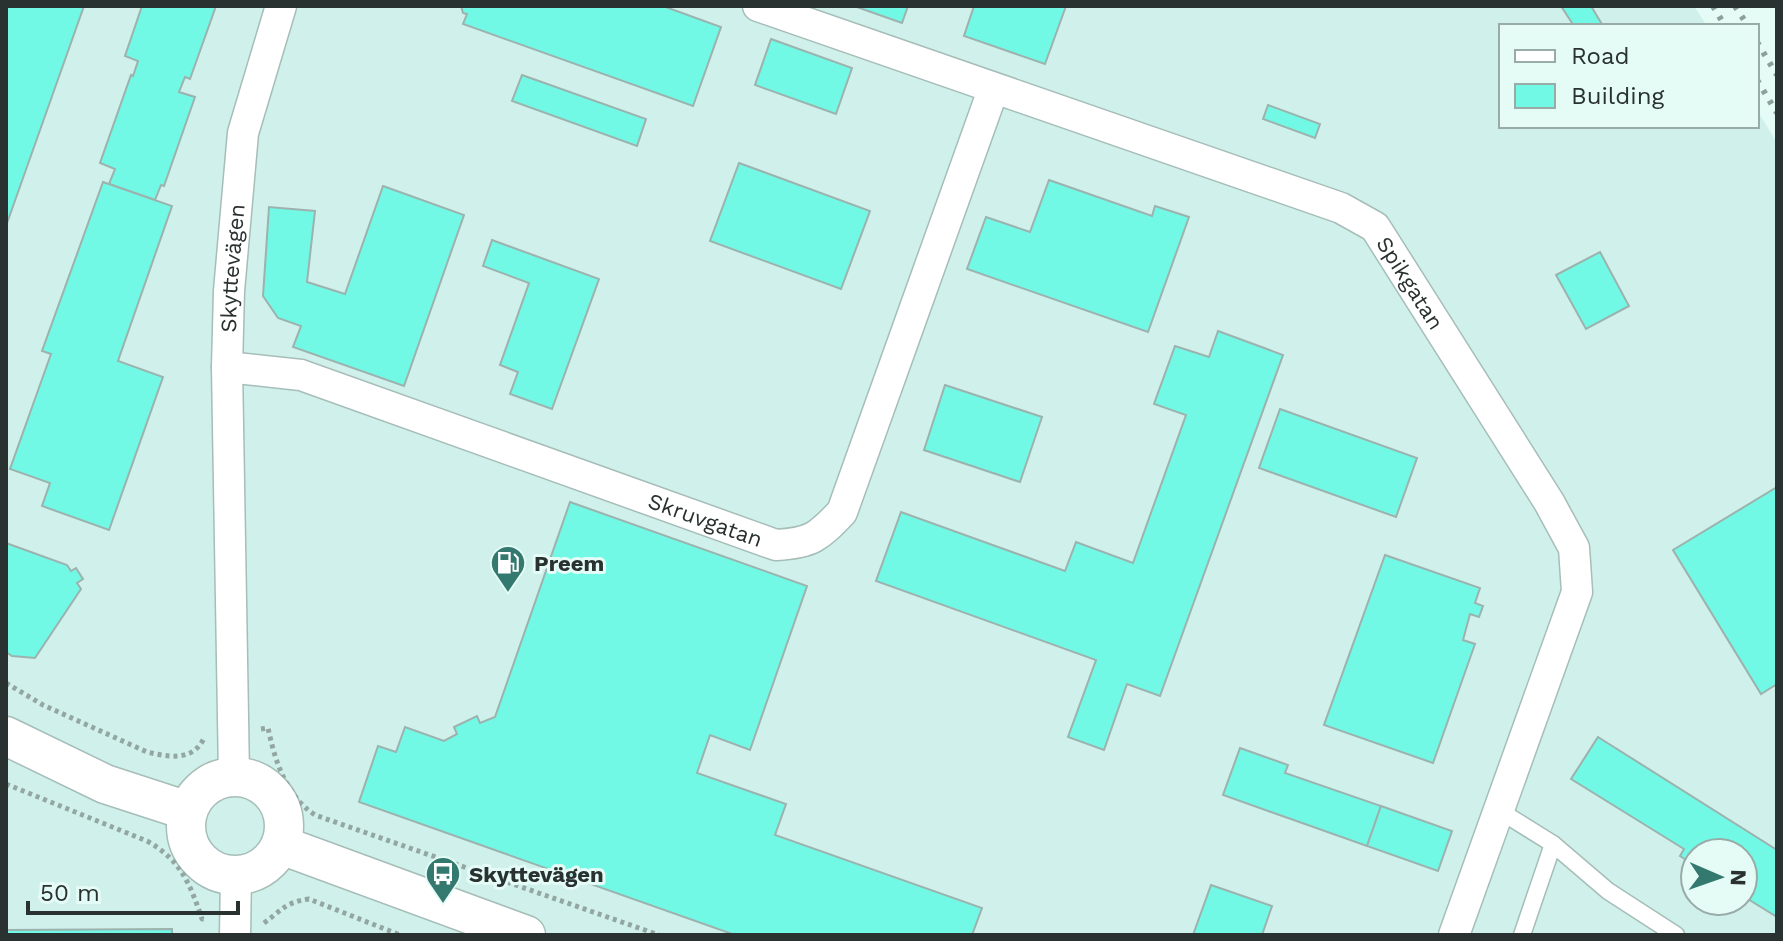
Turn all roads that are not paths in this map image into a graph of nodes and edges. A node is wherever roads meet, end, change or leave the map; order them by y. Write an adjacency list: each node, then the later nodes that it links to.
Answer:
1 (281, 6): 4 (street, Skyttevägen)
2 (758, 6): 3 (street, Spikgatan)
3 (993, 90): 4 (street, Skruvgatan); 8 (street, Spikgatan)
4 (227, 367): 6 (street, Skyttevägen)
5 (6, 736): 7 (street)
6 (234, 776): 7 (street); 10 (street)
7 (188, 811): 11 (street)
8 (1500, 811): 9 (lane); 14 (street, Spikgatan)
9 (1553, 844): 15 (lane); 16 (lane)
10 (281, 845): 11 (street); 13 (street)
11 (236, 875): 12 (street)
12 (235, 927)
13 (526, 935)
14 (1454, 935)
15 (1522, 935)
16 (1676, 935)

